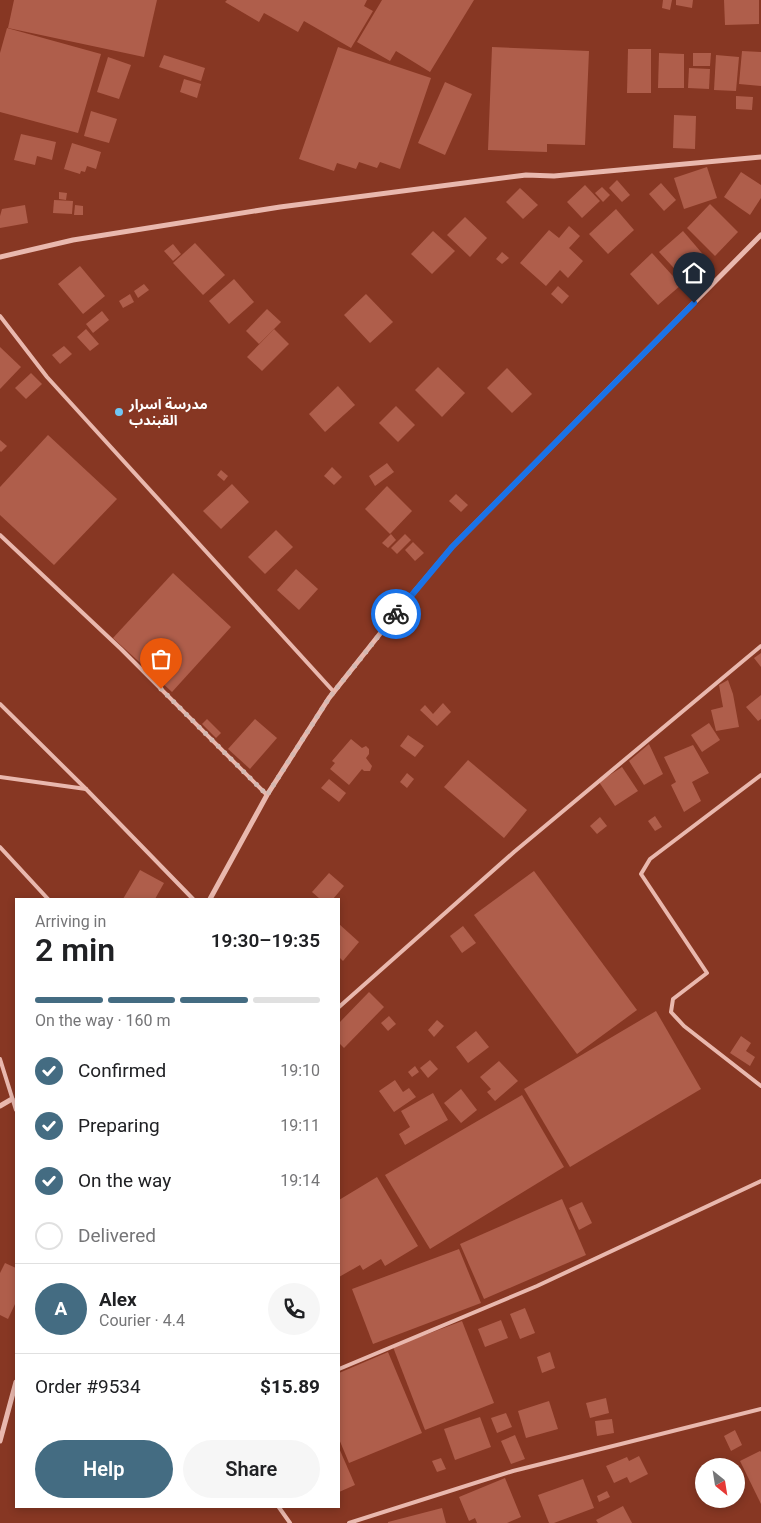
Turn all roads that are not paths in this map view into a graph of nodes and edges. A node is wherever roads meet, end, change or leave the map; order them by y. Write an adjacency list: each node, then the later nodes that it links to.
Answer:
1 (761, 157): 3 (street)
2 (761, 235): 7 (street)
3 (0, 257)
4 (0, 316): 7 (lane)
5 (0, 534): 12 (lane)
6 (761, 646): 17 (lane)
7 (334, 692): 12 (street)
8 (0, 704): 11 (lane)
9 (761, 775): 19 (lane)
10 (0, 777): 11 (lane)
11 (86, 790): 15 (lane)
12 (267, 795): 16 (street)
13 (0, 847): 14 (lane)
14 (47, 898)
15 (191, 898)
16 (211, 898)
17 (340, 1006)
18 (0, 1059): 20 (lane)
19 (761, 1086)
20 (12, 1099): 21 (street); 22 (lane)
21 (0, 1106)
22 (15, 1107)
23 (761, 1181): 24 (lane)
24 (340, 1369)
25 (15, 1386): 27 (street)
26 (761, 1409): 30 (lane)
27 (0, 1441)
28 (279, 1508): 29 (lane)
29 (290, 1523)
30 (349, 1523)

